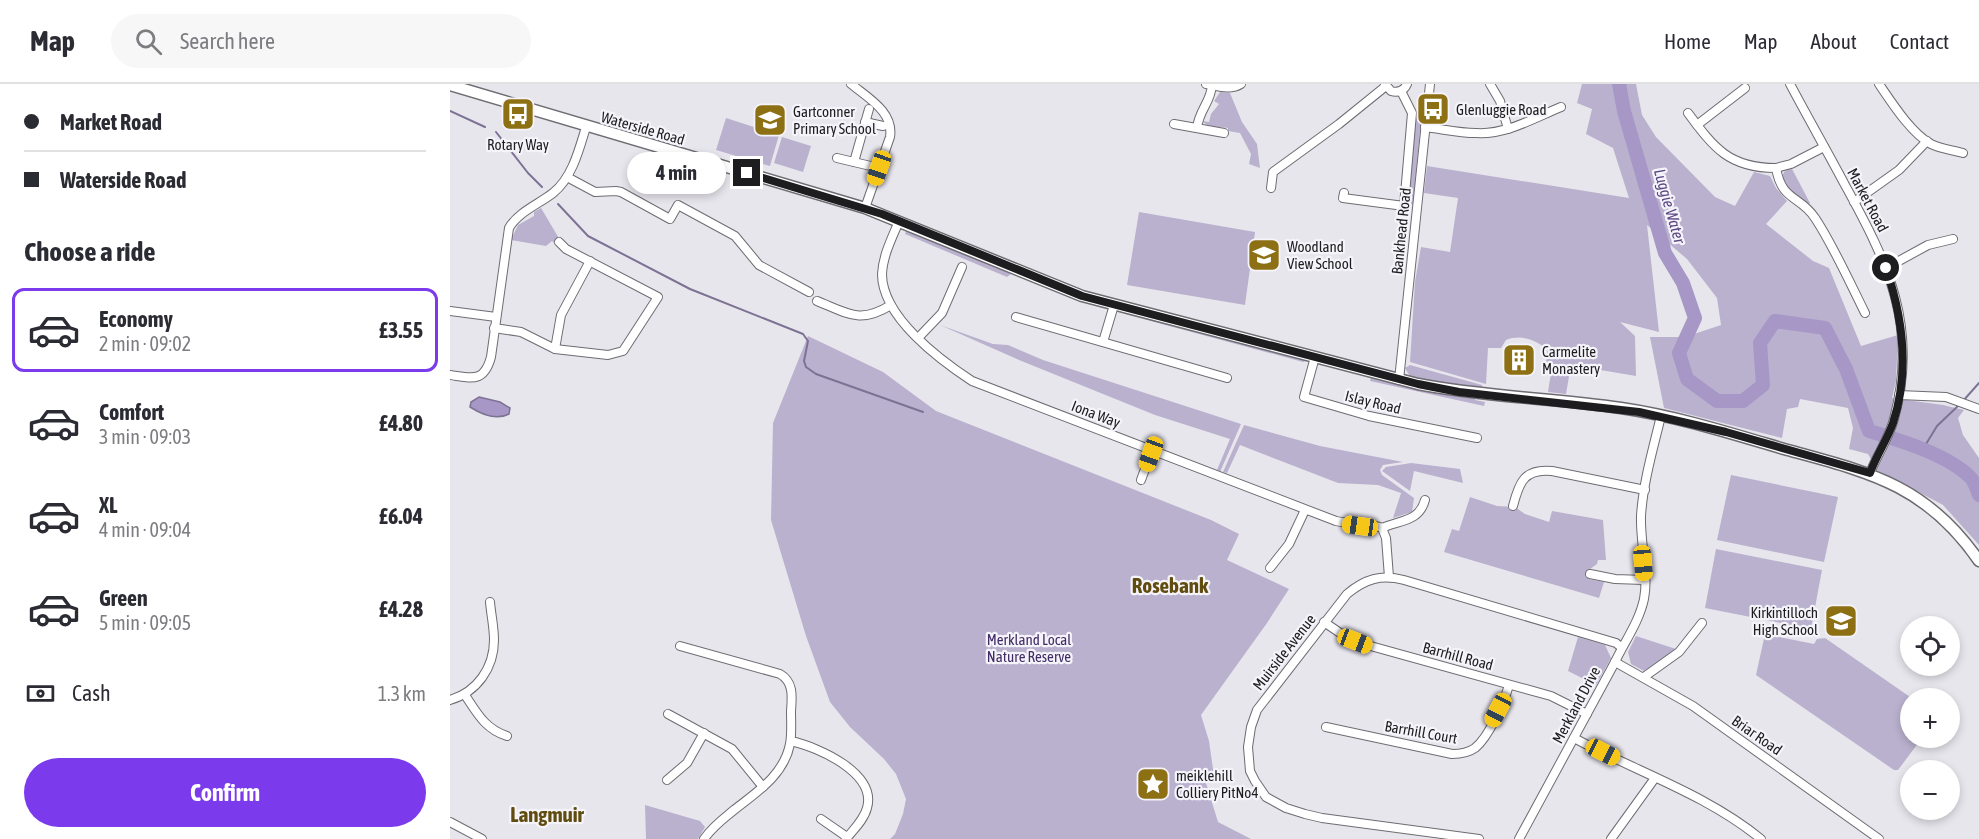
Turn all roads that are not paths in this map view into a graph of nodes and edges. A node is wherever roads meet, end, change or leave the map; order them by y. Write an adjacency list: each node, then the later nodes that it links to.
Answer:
1 (851, 84): 29 (street)
2 (1240, 84): 8 (street)
3 (1430, 84): 20 (street, Bankhead Road)
4 (1490, 84): 22 (street)
5 (1790, 84): 25 (street, Market Road)
6 (1879, 84): 24 (street)
7 (450, 85): 19 (main road, Waterside Road)
8 (1209, 85): 21 (street)
9 (1386, 85): 10 (street); 32 (street)
10 (1404, 87): 33 (street)
11 (1745, 88): 17 (street)
12 (1561, 107): 22 (street)
13 (868, 110): 15 (street)
14 (1688, 113): 17 (street)
15 (865, 122): 18 (street); 28 (street)
16 (1174, 124): 21 (street)
17 (1697, 125): 30 (street)
18 (883, 126)
19 (586, 127): 31 (street); 35 (main road, Waterside Road)
20 (1425, 127): 22 (street); 57 (street, Bankhead Road)
21 (1197, 128): 23 (street)
22 (1508, 129)
23 (1224, 133)
24 (1927, 141): 26 (street); 34 (street)
25 (1824, 147): 30 (street); 34 (street, Market Road)
26 (1963, 153)
27 (837, 158): 28 (street)
28 (854, 162): 29 (street)
29 (879, 168): 35 (street)
30 (1776, 168): 47 (street)
31 (567, 177): 42 (street); 48 (street)
32 (1272, 188)
33 (1344, 193)
34 (1854, 202): 41 (street, Market Road)
35 (865, 208): 36 (main road, Waterside Road)
36 (899, 221): 44 (street, Iona Way); 45 (main road, Waterside Road)
37 (1953, 239): 41 (street)
38 (559, 242): 39 (street)
39 (590, 261): 53 (street); 53 (street)
40 (962, 267): 51 (street)
41 (1886, 268): 58 (street, Market Road)
42 (809, 292)
43 (817, 302): 44 (street)
44 (891, 304): 51 (street, Iona Way)
45 (1114, 305): 52 (street); 54 (main road, Waterside Road)
46 (450, 311): 48 (street)
47 (1865, 313)
48 (496, 317): 50 (street)
49 (1016, 317): 52 (street)
50 (495, 328): 53 (street); 55 (street)
51 (918, 338): 62 (street, Iona Way)
52 (1103, 342): 56 (street)
53 (555, 349)
54 (1315, 357): 57 (main road, Waterside Road); 61 (street, Islay Road)
55 (450, 375)
56 (1227, 378)
57 (1399, 380): 60 (main road, Waterside Road)
58 (1899, 394): 59 (street); 63 (street, Market Road)
59 (1975, 408)
60 (1661, 416): 63 (main road, Waterside Road); 65 (street, Merkland Drive)
61 (1477, 438)
62 (1152, 450): 64 (street); 68 (street, Iona Way)
63 (1870, 473): 70 (main road, Waterside Road)
64 (1141, 480)
65 (1645, 490): 67 (street); 74 (street, Merkland Drive)
66 (1425, 500): 69 (street, Iona Way)
67 (1513, 506)
68 (1305, 510): 69 (street, Iona Way); 71 (street)
69 (1382, 528): 73 (street)
70 (1979, 561)
71 (1270, 568)
72 (1596, 573): 74 (street)
73 (1389, 577): 76 (street, Muirside Avenue); 79 (street, Muirside Avenue)
74 (1644, 580): 79 (street, Merkland Drive)
75 (490, 602): 83 (street)
76 (1324, 622): 82 (street, Barrhill Road); 100 (street, Muirside Avenue)
77 (1702, 622): 81 (street)
78 (680, 646): 91 (street)
79 (1621, 647): 80 (street, Merkland Drive)
80 (1615, 662): 81 (street, Briar Road); 86 (street, Merkland Drive)
81 (1644, 677): 104 (street, Briar Road)
82 (1509, 685): 86 (street, Barrhill Road); 87 (street, Barrhill Court)
83 (465, 695): 84 (street); 89 (street)
84 (450, 700)
85 (668, 714): 88 (street)
86 (1587, 714): 90 (street, Merkland Drive)
87 (1326, 727)
88 (704, 733): 93 (street); 94 (street)
89 (507, 736)
90 (1575, 738): 92 (street); 101 (street, Merkland Drive)
91 (791, 741): 94 (street); 97 (street)
92 (1655, 778): 102 (street); 103 (street)
93 (667, 780)
94 (763, 787): 99 (street)
95 (821, 819): 97 (street)
96 (450, 822): 98 (street)
97 (847, 838)
98 (482, 839)
99 (704, 839)
100 (1479, 839)
101 (1519, 839)
102 (1611, 839)
103 (1761, 839)
104 (1879, 839)

